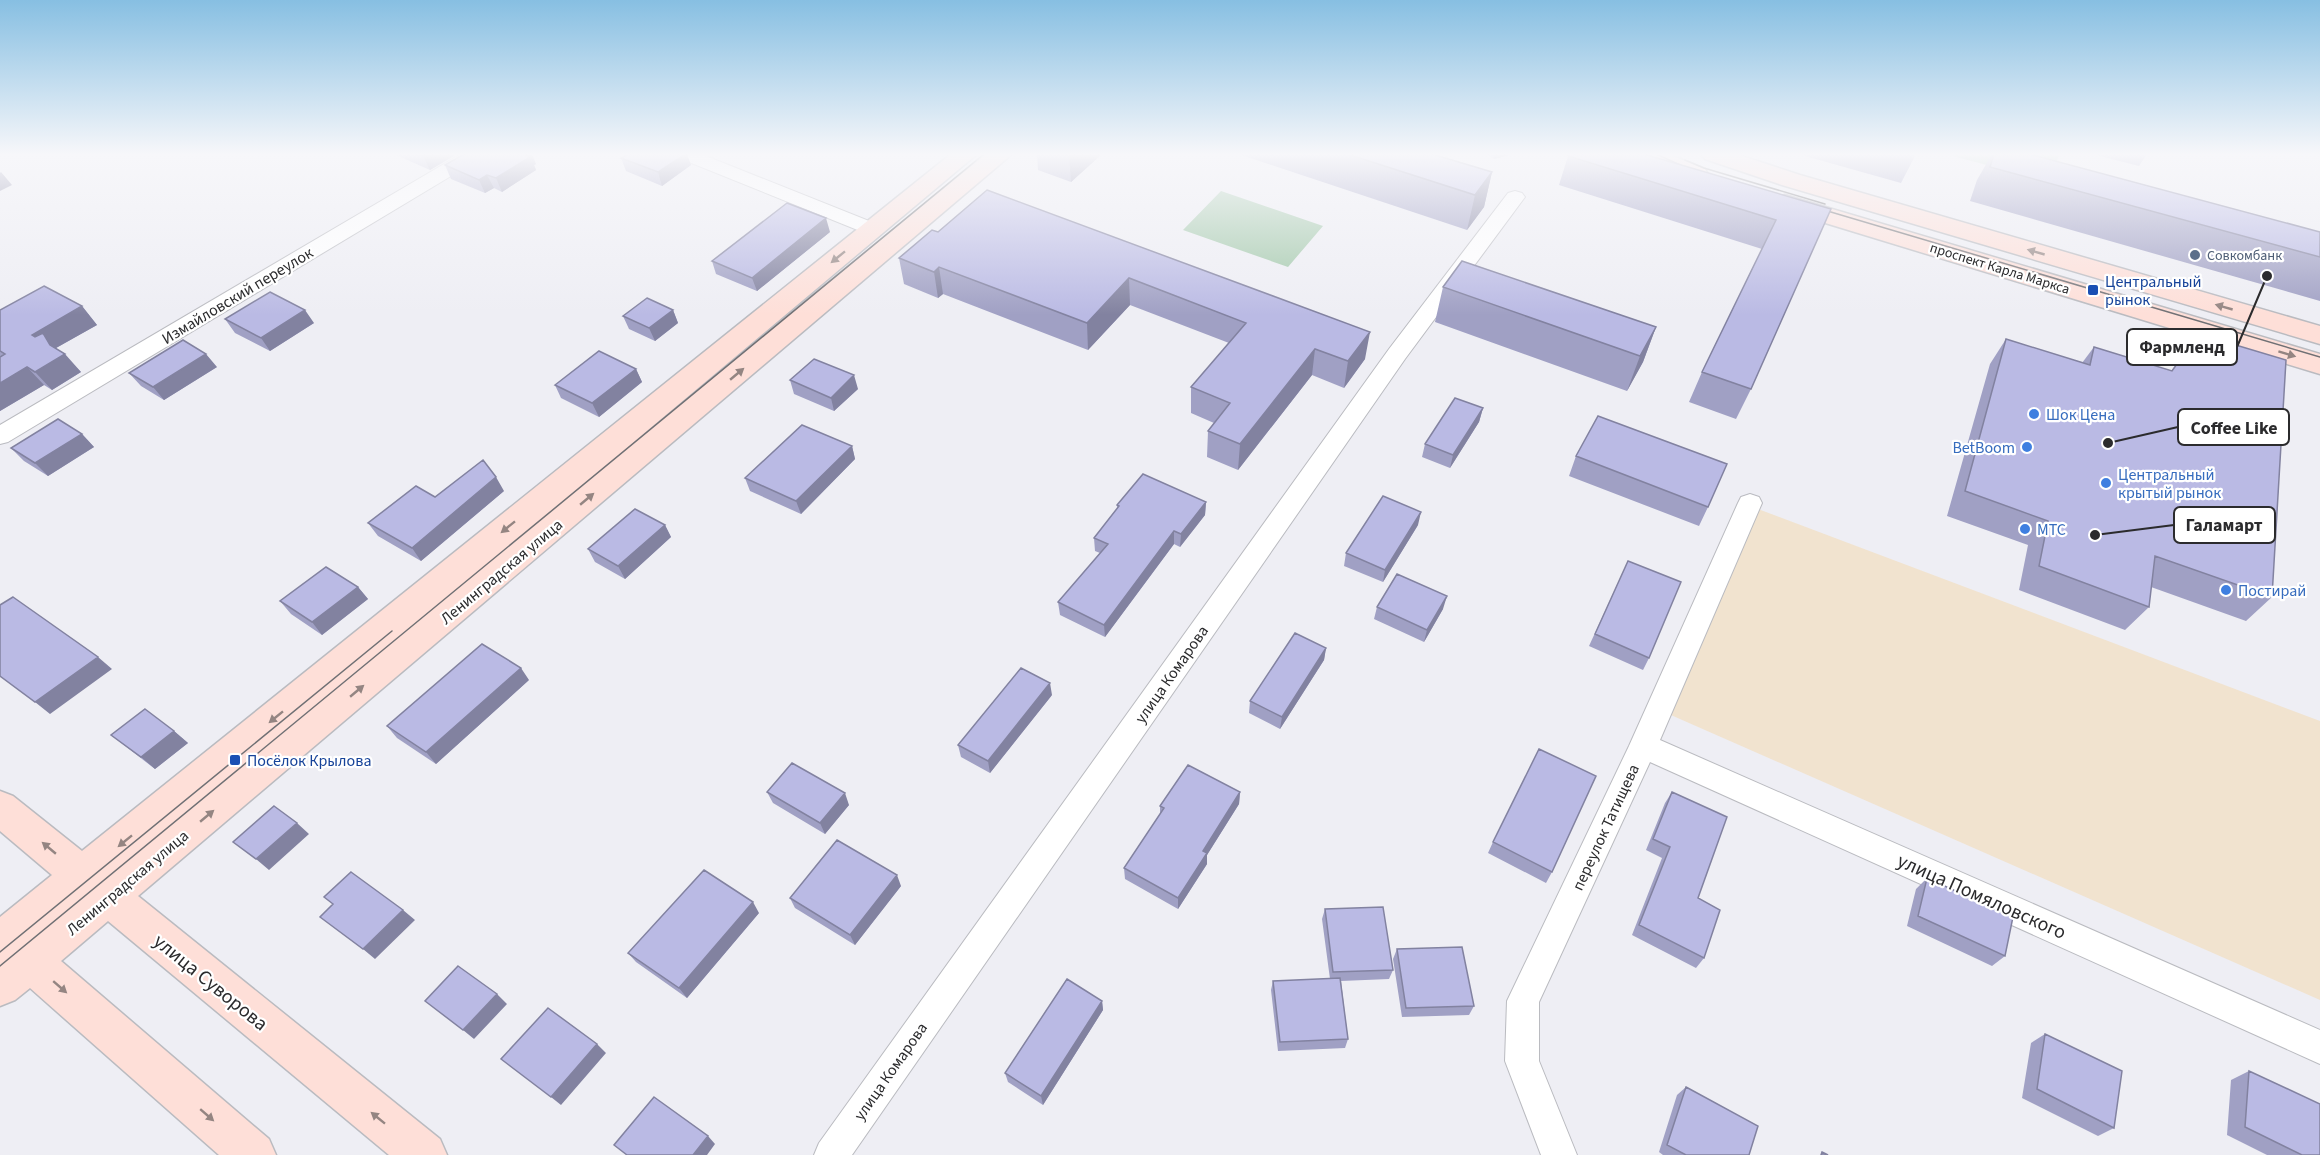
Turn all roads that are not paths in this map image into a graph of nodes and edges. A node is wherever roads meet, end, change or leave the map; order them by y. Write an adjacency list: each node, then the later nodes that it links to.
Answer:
1 (383, 208): 11 (street, Измайловский переулок)
2 (820, 208): 8 (street)
3 (898, 208): 8 (main road, Ленинградская улица)
4 (933, 208): 15 (main road, Ленинградская улица, one-way to 4)
5 (1506, 208): 20 (street, улица Комарова)
6 (1800, 208): 10 (main road, проспект Карла Маркса, one-way to 10)
7 (1886, 208): 9 (main road, проспект Карла Маркса, one-way to 7)
8 (872, 229): 15 (main road, Ленинградская улица, one-way to 15)
9 (2320, 335)
10 (2320, 364)
11 (0, 436)
12 (1750, 502): 13 (street, переулок Татищева)
13 (1643, 746): 17 (street, улица Помяловского); 21 (street, переулок Татищева)
14 (0, 808): 15 (main road, улица Суворова, one-way to 14)
15 (95, 887): 16 (main road, Ленинградская улица); 19 (main road, улица Суворова, one-way to 15)
16 (7, 953): 18 (main road, one-way to 18)
17 (2320, 1047)
18 (253, 1155)
19 (424, 1155)
20 (831, 1155)
21 (1560, 1155)

